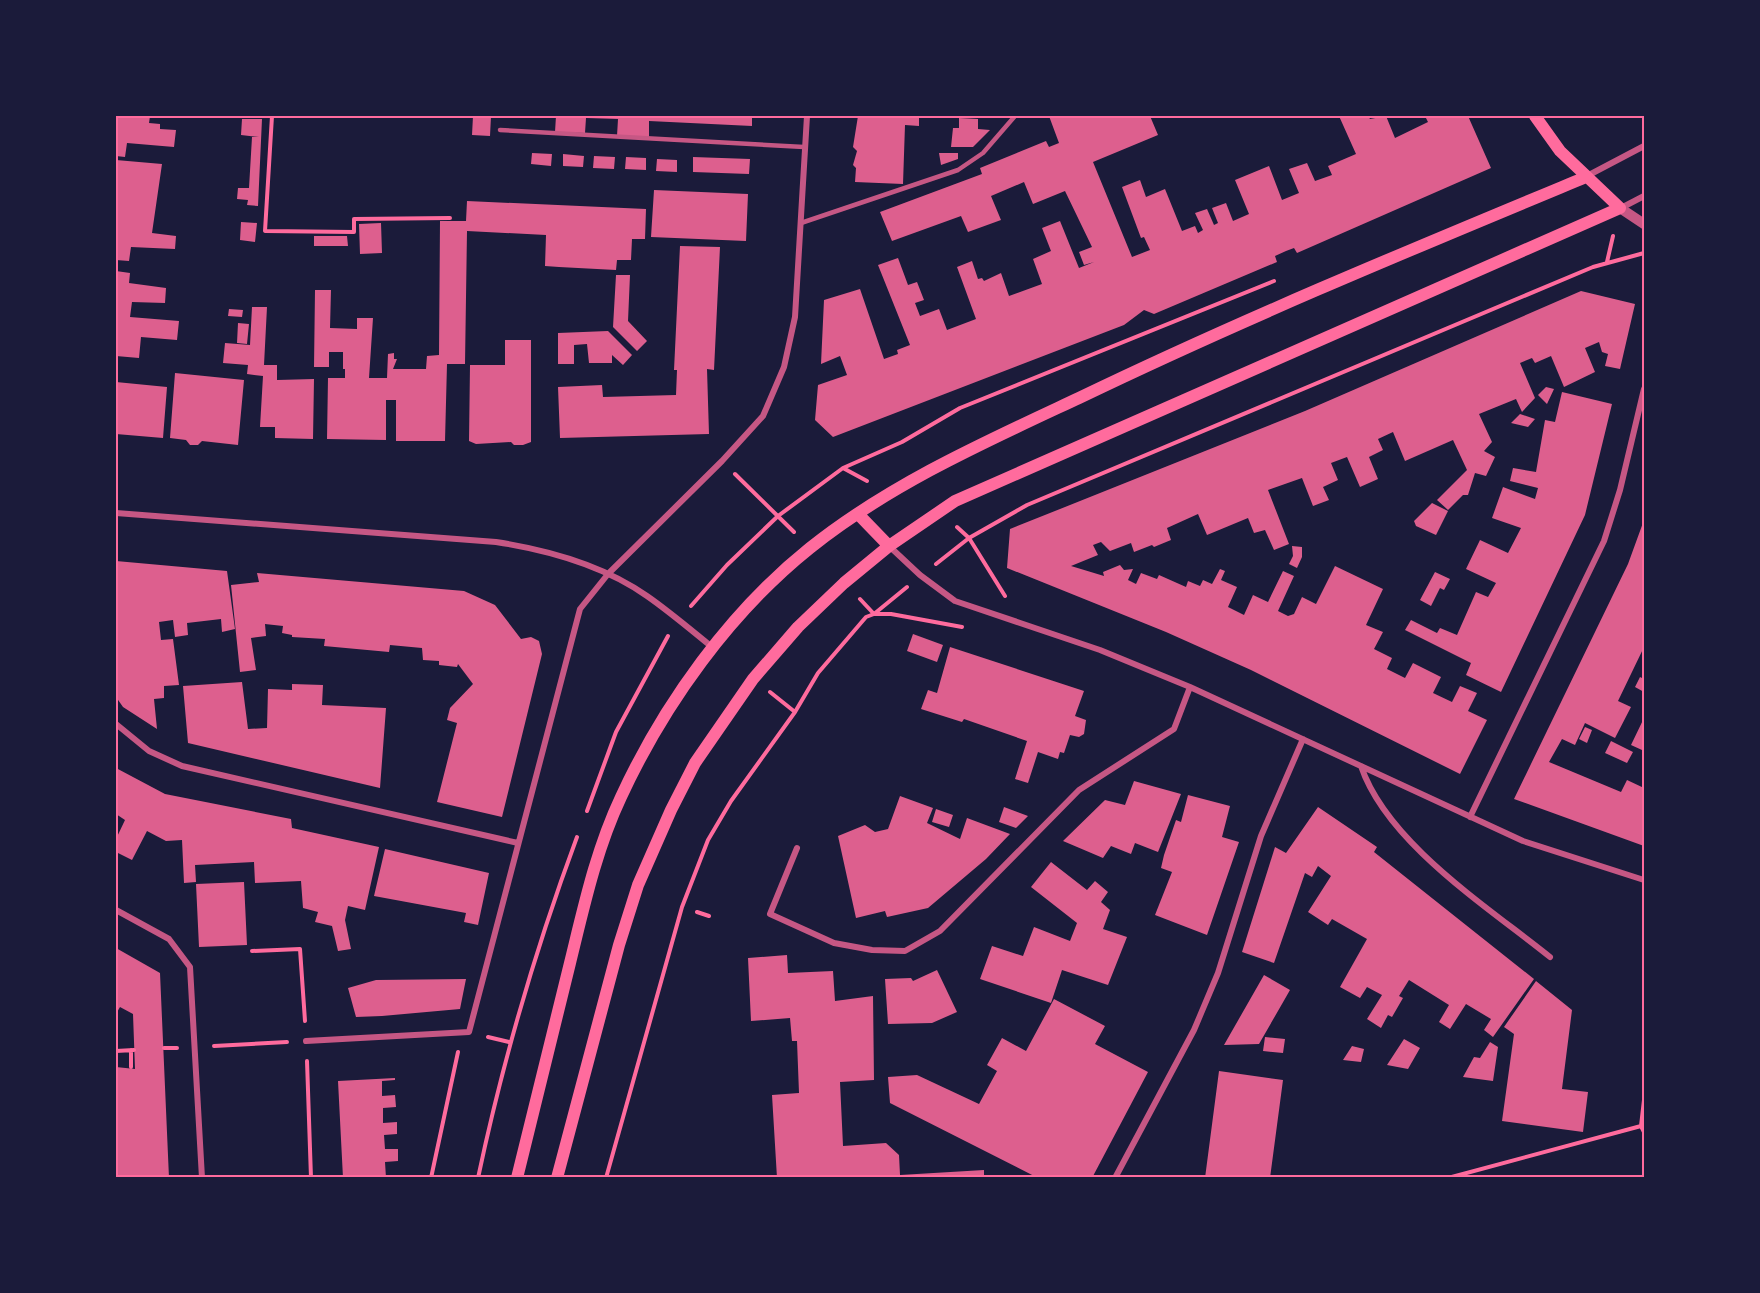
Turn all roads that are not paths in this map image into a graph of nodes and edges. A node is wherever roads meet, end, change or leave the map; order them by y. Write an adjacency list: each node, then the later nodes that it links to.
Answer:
1 (807, 116): 6 (street)
2 (1015, 116): 10 (lane)
3 (1535, 116): 7 (main road)
4 (500, 130): 6 (lane)
5 (1644, 146): 7 (street)
6 (804, 147): 10 (street)
7 (1586, 177): 9 (main road); 14 (main road)
8 (1644, 196): 9 (street)
9 (1620, 208): 11 (street); 15 (main road)
10 (801, 223): 16 (street)
11 (1644, 224)
12 (1644, 389): 22 (street)
13 (116, 513): 16 (street)
14 (859, 515): 15 (main road); 17 (main road)
15 (890, 546): 18 (street); 31 (main road)
16 (608, 574): 17 (street); 23 (street)
17 (713, 647): 30 (main road)
18 (1190, 687): 20 (street); 24 (street)
19 (116, 724): 23 (street)
20 (1303, 739): 21 (street); 32 (street)
21 (1361, 766): 22 (street); 27 (street)
22 (1470, 817): 25 (street)
23 (518, 843): 28 (street)
24 (797, 848)
25 (1644, 880)
26 (116, 910): 29 (street)
27 (1550, 957)
28 (306, 1041)
29 (202, 1178)
30 (517, 1178)
31 (557, 1178)
32 (1115, 1178)

